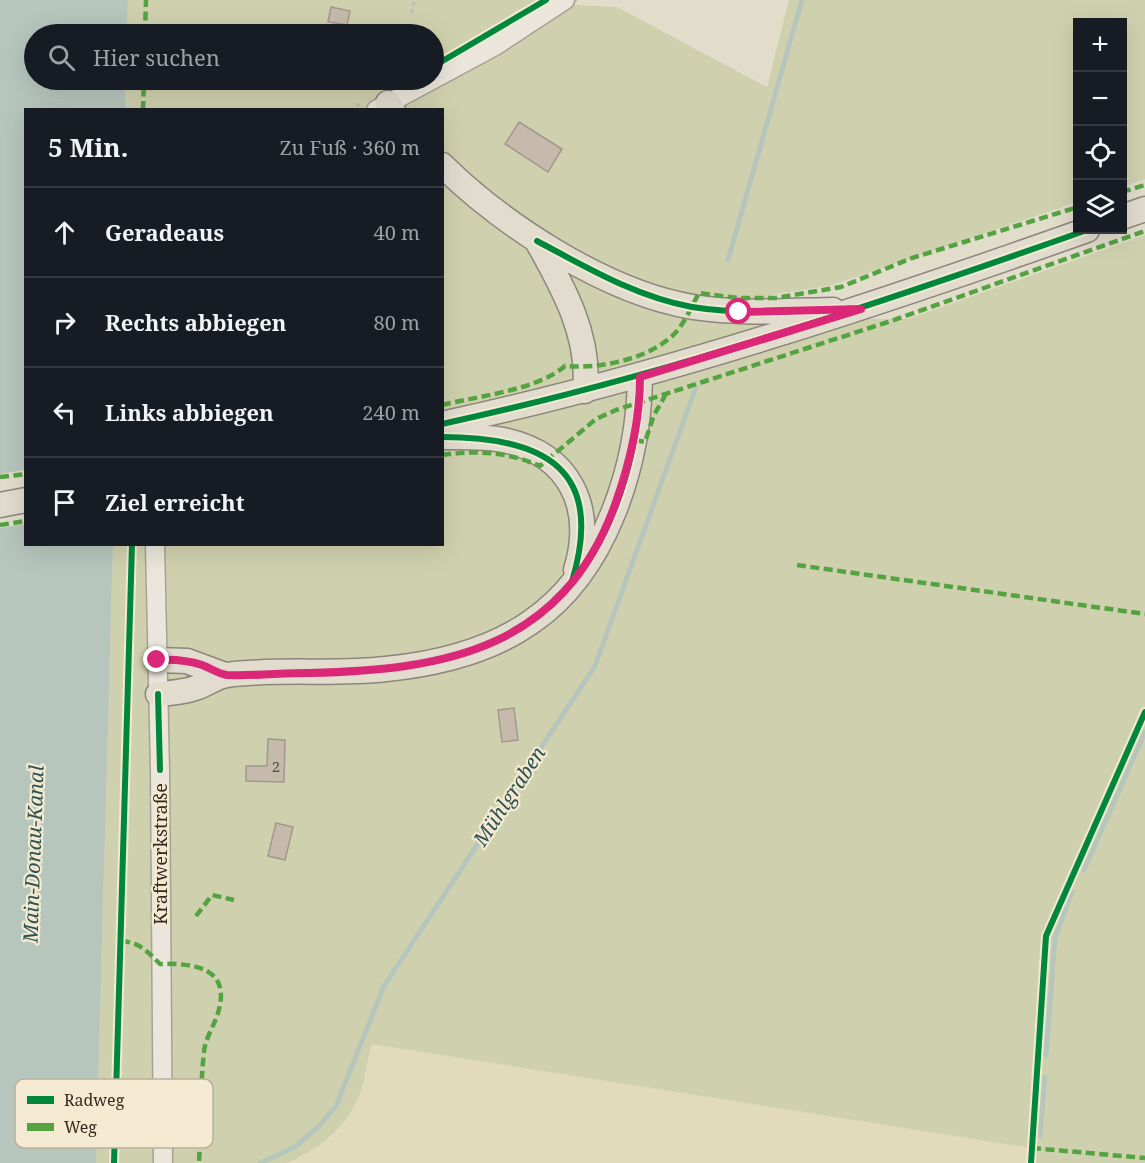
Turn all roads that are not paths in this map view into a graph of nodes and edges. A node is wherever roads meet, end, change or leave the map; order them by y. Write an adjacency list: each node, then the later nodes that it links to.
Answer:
1 (565, 0): 2 (street)
2 (444, 75)
3 (416, 90): 4 (street)
4 (386, 107)
5 (444, 167): 9 (main road)
6 (1145, 209): 7 (main road)
7 (1127, 215)
8 (1077, 234): 10 (main road)
9 (537, 241): 10 (main road); 12 (main road)
10 (861, 309): 11 (main road)
11 (640, 377): 12 (main road); 16 (main road)
12 (585, 391): 13 (main road)
13 (444, 424)
14 (444, 437): 16 (main road)
15 (155, 546): 17 (street, Kraftwerkstraße)
16 (572, 581): 18 (main road)
17 (157, 660): 18 (main road); 19 (street, Kraftwerkstraße)
18 (225, 675): 19 (main road)
19 (158, 694): 20 (street, Kraftwerkstraße)
20 (162, 1079)
21 (163, 1148): 22 (street, Kraftwerkstraße)
22 (163, 1163)

